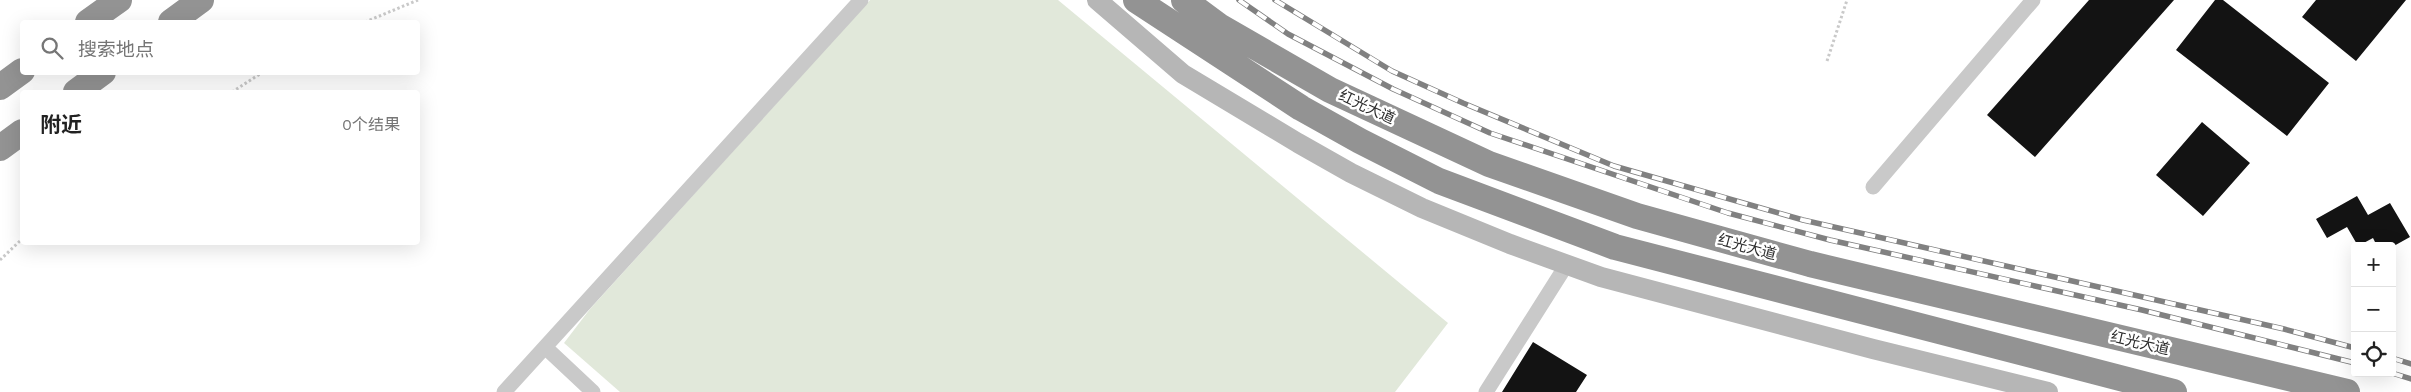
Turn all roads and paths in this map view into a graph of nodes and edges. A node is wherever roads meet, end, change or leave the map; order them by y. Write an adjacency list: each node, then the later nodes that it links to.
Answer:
1 (119, 0): 10 (highway)
2 (201, 0): 11 (highway)
3 (418, 0): 12 (path)
4 (861, 0): 26 (street)
5 (1097, 0): 25 (main road)
6 (1136, 0): 31 (highway, 红光大道)
7 (1184, 0): 32 (highway, 红光大道)
8 (1847, 0): 13 (path)
9 (2033, 0): 22 (street)
10 (91, 20)
11 (174, 20)
12 (370, 20)
13 (1827, 61)
14 (20, 72): 17 (highway)
15 (99, 75): 18 (highway)
16 (258, 75): 19 (path)
17 (0, 87)
18 (79, 90)
19 (235, 90)
20 (20, 133): 21 (highway)
21 (0, 148)
22 (1873, 187)
23 (20, 241): 24 (path)
24 (0, 260)
25 (1567, 264): 29 (street); 30 (main road)
26 (545, 347): 27 (street); 28 (street)
27 (504, 392)
28 (594, 392)
29 (1486, 392)
30 (2048, 392)
31 (2174, 392)
32 (2347, 392)

